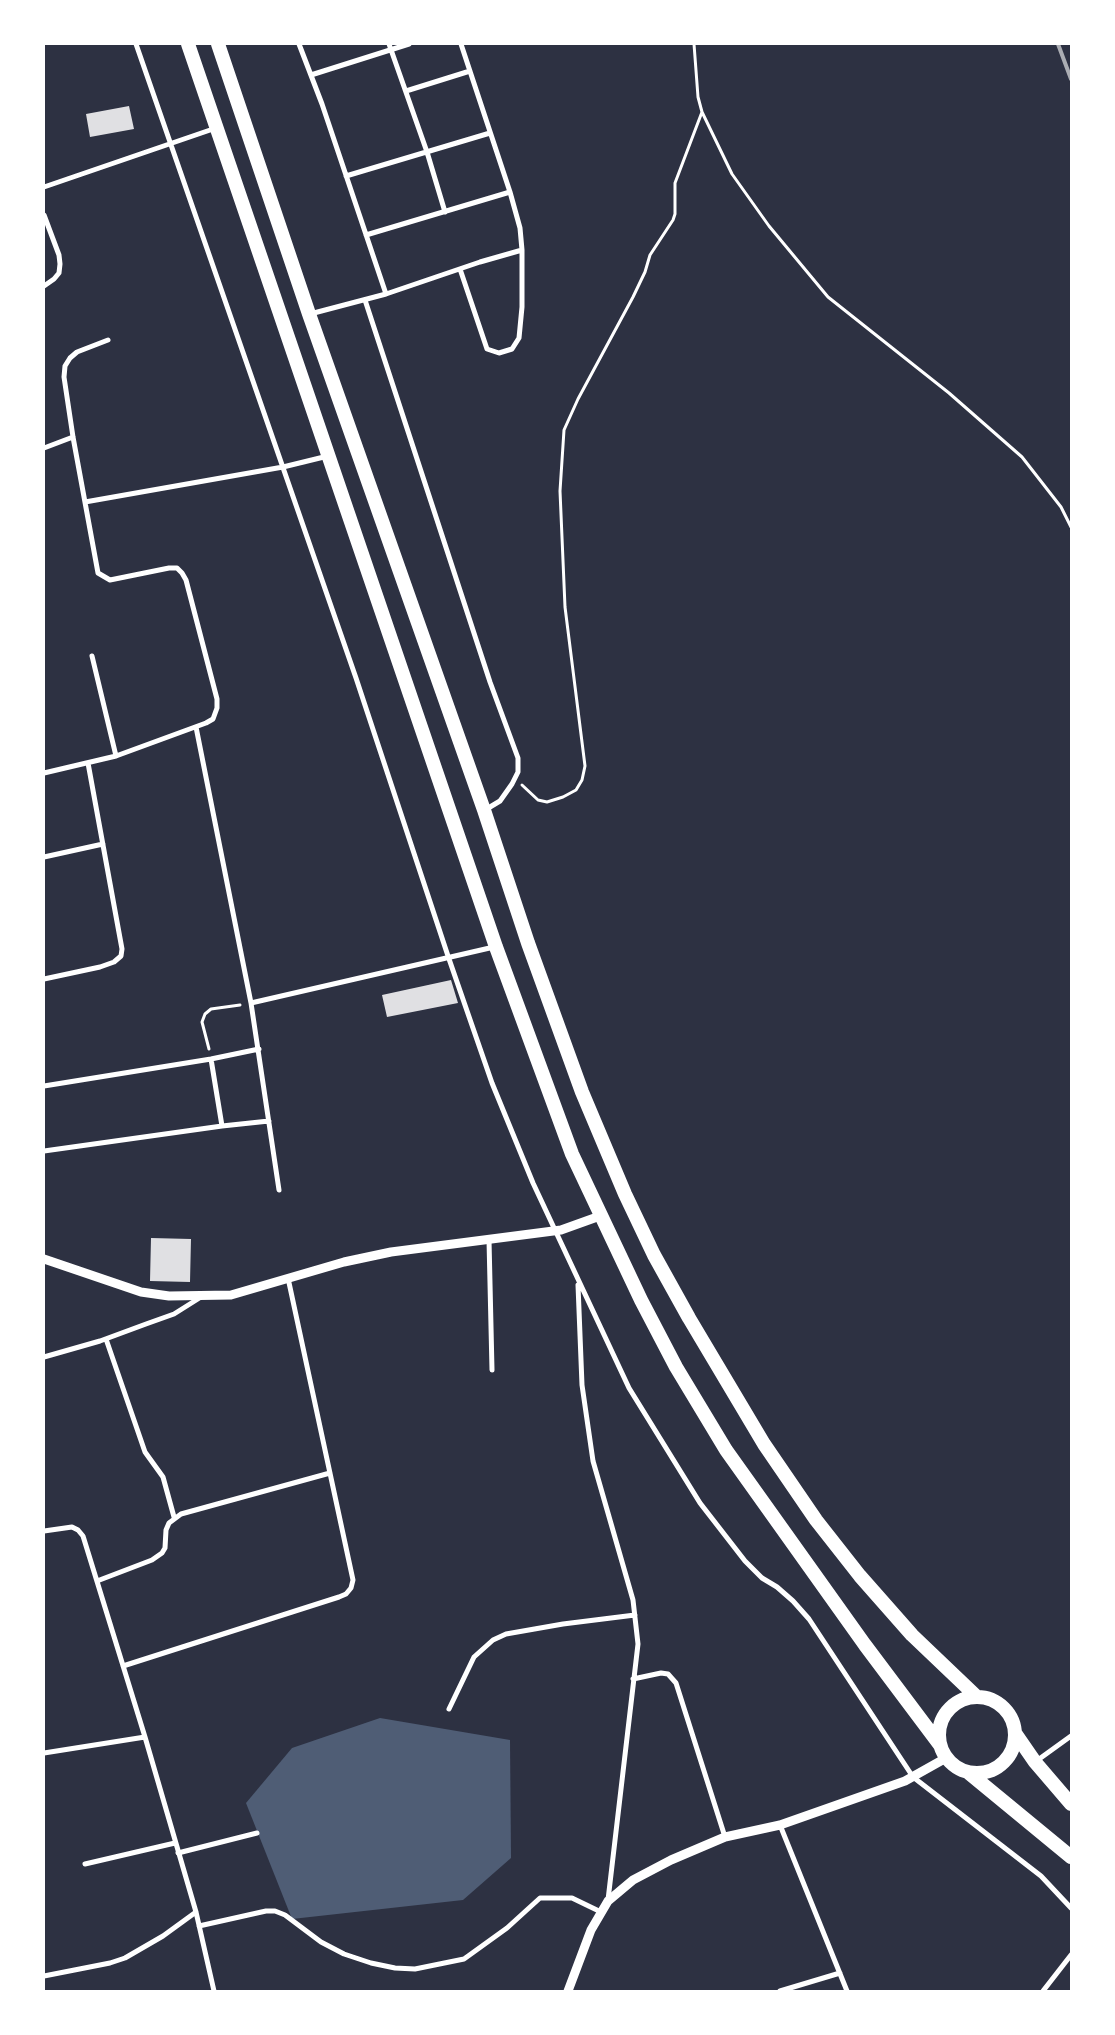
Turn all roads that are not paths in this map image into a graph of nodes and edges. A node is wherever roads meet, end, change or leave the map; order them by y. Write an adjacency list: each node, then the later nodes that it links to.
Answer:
1 (136, 44): 13 (street)
2 (188, 44): 11 (highway)
3 (218, 44): 26 (highway)
4 (299, 44): 9 (street)
5 (409, 44): 7 (street)
6 (461, 44): 8 (street)
7 (390, 47): 9 (street); 10 (street)
8 (470, 71): 10 (street); 12 (street)
9 (311, 75): 15 (street)
10 (406, 91): 14 (street)
11 (216, 127): 13 (street); 30 (highway)
12 (490, 133): 14 (street); 17 (street)
13 (170, 145): 16 (street); 31 (street)
14 (427, 152): 15 (street); 18 (street)
15 (346, 176): 20 (street)
16 (44, 187)
17 (510, 192): 18 (street); 21 (street)
18 (445, 212): 20 (street)
19 (44, 216): 23 (street)
20 (366, 235): 24 (street)
21 (522, 250): 22 (street); 22 (street)
22 (460, 269): 24 (street)
23 (44, 286)
24 (386, 294): 25 (street)
25 (365, 300): 26 (street); 38 (street)
26 (309, 314): 38 (highway)
27 (108, 340): 28 (street)
28 (73, 437): 29 (street); 32 (street)
29 (44, 448)
30 (328, 456): 31 (street); 41 (highway)
31 (282, 467): 32 (street); 42 (street)
32 (85, 502): 34 (street)
33 (92, 656): 35 (street)
34 (196, 727): 35 (street); 44 (street)
35 (116, 756): 36 (street)
36 (88, 763): 37 (street); 39 (street)
37 (44, 774)
38 (484, 810): 69 (highway)
39 (103, 844): 40 (street); 43 (street)
40 (44, 858)
41 (496, 946): 42 (street); 52 (highway)
42 (448, 956): 44 (street); 53 (street)
43 (44, 979)
44 (251, 1003): 45 (street)
45 (259, 1049): 46 (street); 48 (street)
46 (211, 1059): 47 (street); 49 (street)
47 (44, 1086)
48 (269, 1121): 49 (street); 51 (street)
49 (222, 1126): 50 (street)
50 (44, 1151)
51 (279, 1190)
52 (600, 1216): 53 (street); 74 (highway)
53 (556, 1230): 54 (street); 57 (street)
54 (489, 1240): 56 (street); 61 (street)
55 (44, 1259): 58 (street)
56 (288, 1278): 58 (street); 62 (street)
57 (578, 1281): 66 (street); 78 (street)
58 (202, 1297): 59 (street)
59 (106, 1339): 60 (street); 63 (street)
60 (44, 1357)
61 (492, 1370)
62 (330, 1473): 63 (street); 67 (street)
63 (174, 1517): 65 (street)
64 (44, 1531): 65 (street)
65 (97, 1581): 67 (street)
66 (635, 1615): 68 (street); 70 (street)
67 (123, 1666): 73 (street)
68 (633, 1679): 82 (street); 87 (street)
69 (977, 1697): 71 (highway); 74 (highway)
70 (449, 1709)
71 (1015, 1733): 76 (highway); 77 (highway)
72 (1071, 1736): 76 (street)
73 (145, 1737): 75 (street); 83 (street)
74 (943, 1752): 77 (highway); 78 (street)
75 (44, 1753)
76 (1035, 1762): 79 (highway)
77 (969, 1773): 85 (highway)
78 (913, 1777): 80 (street); 88 (street)
79 (1071, 1804)
80 (780, 1825): 82 (street); 93 (street)
81 (257, 1833): 84 (street)
82 (725, 1838): 87 (street)
83 (175, 1843): 84 (street); 86 (street)
84 (178, 1853): 89 (street)
85 (1071, 1857)
86 (86, 1864)
87 (608, 1901): 90 (street)
88 (1071, 1908)
89 (196, 1912): 91 (street); 94 (street)
90 (601, 1912): 91 (street); 96 (street)
91 (199, 1926): 95 (street)
92 (1071, 1957): 99 (street)
93 (840, 1973): 97 (street); 98 (street)
94 (44, 1976)
95 (214, 1991)
96 (568, 1991)
97 (780, 1991)
98 (847, 1991)
99 (1043, 1991)

